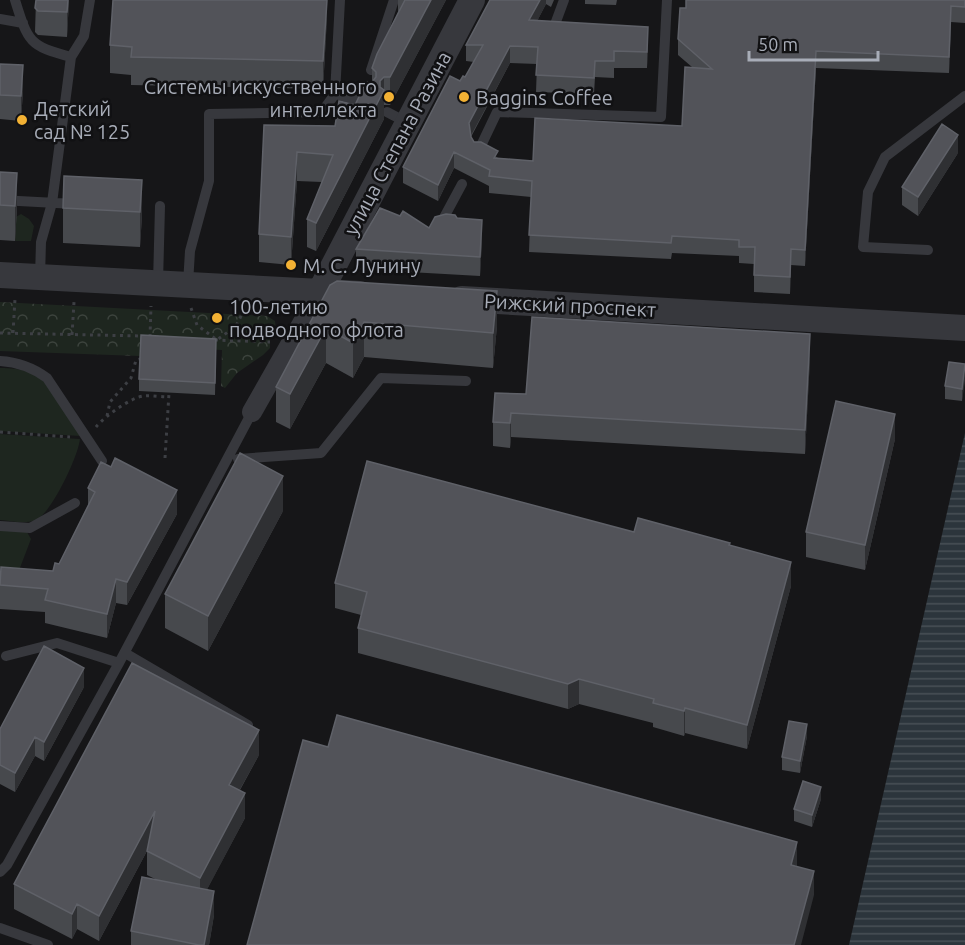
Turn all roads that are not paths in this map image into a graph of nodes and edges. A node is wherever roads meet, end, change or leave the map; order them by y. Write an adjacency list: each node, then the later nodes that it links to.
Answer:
1 (15, 0): 9 (lane)
2 (90, 0): 11 (lane)
3 (340, 0): 13 (lane)
4 (394, 0): 12 (lane)
5 (472, 0): 26 (street, улица Степана Разина)
6 (564, 0): 10 (lane)
7 (667, 0): 16 (lane)
8 (0, 19): 9 (lane)
9 (23, 23): 11 (lane)
10 (555, 27)
11 (71, 57): 19 (lane)
12 (371, 70)
13 (335, 94): 15 (lane); 29 (lane)
14 (965, 96): 23 (lane)
15 (369, 103)
16 (478, 152)
17 (462, 184): 22 (lane)
18 (0, 200): 19 (lane)
19 (52, 203): 20 (lane); 25 (lane)
20 (85, 204)
21 (160, 206): 27 (lane)
22 (441, 223)
23 (928, 250)
24 (0, 275): 25 (street)
25 (40, 277): 27 (street)
26 (320, 292): 28 (street); 29 (street); 34 (street, улица Степана Разина)
27 (155, 294): 29 (street)
28 (380, 295)
29 (190, 296)
30 (437, 298): 31 (street, Рижский проспект)
31 (963, 328)
32 (0, 361): 36 (lane)
33 (466, 381): 35 (lane)
34 (252, 412): 35 (lane)
35 (229, 459): 39 (lane)
36 (102, 461)
37 (75, 503): 38 (lane)
38 (0, 526)
39 (124, 653): 41 (lane); 42 (lane)
40 (6, 656): 41 (lane)
41 (119, 663): 43 (lane)
42 (248, 725)
43 (0, 872)
44 (0, 928): 45 (lane)
45 (48, 945)

